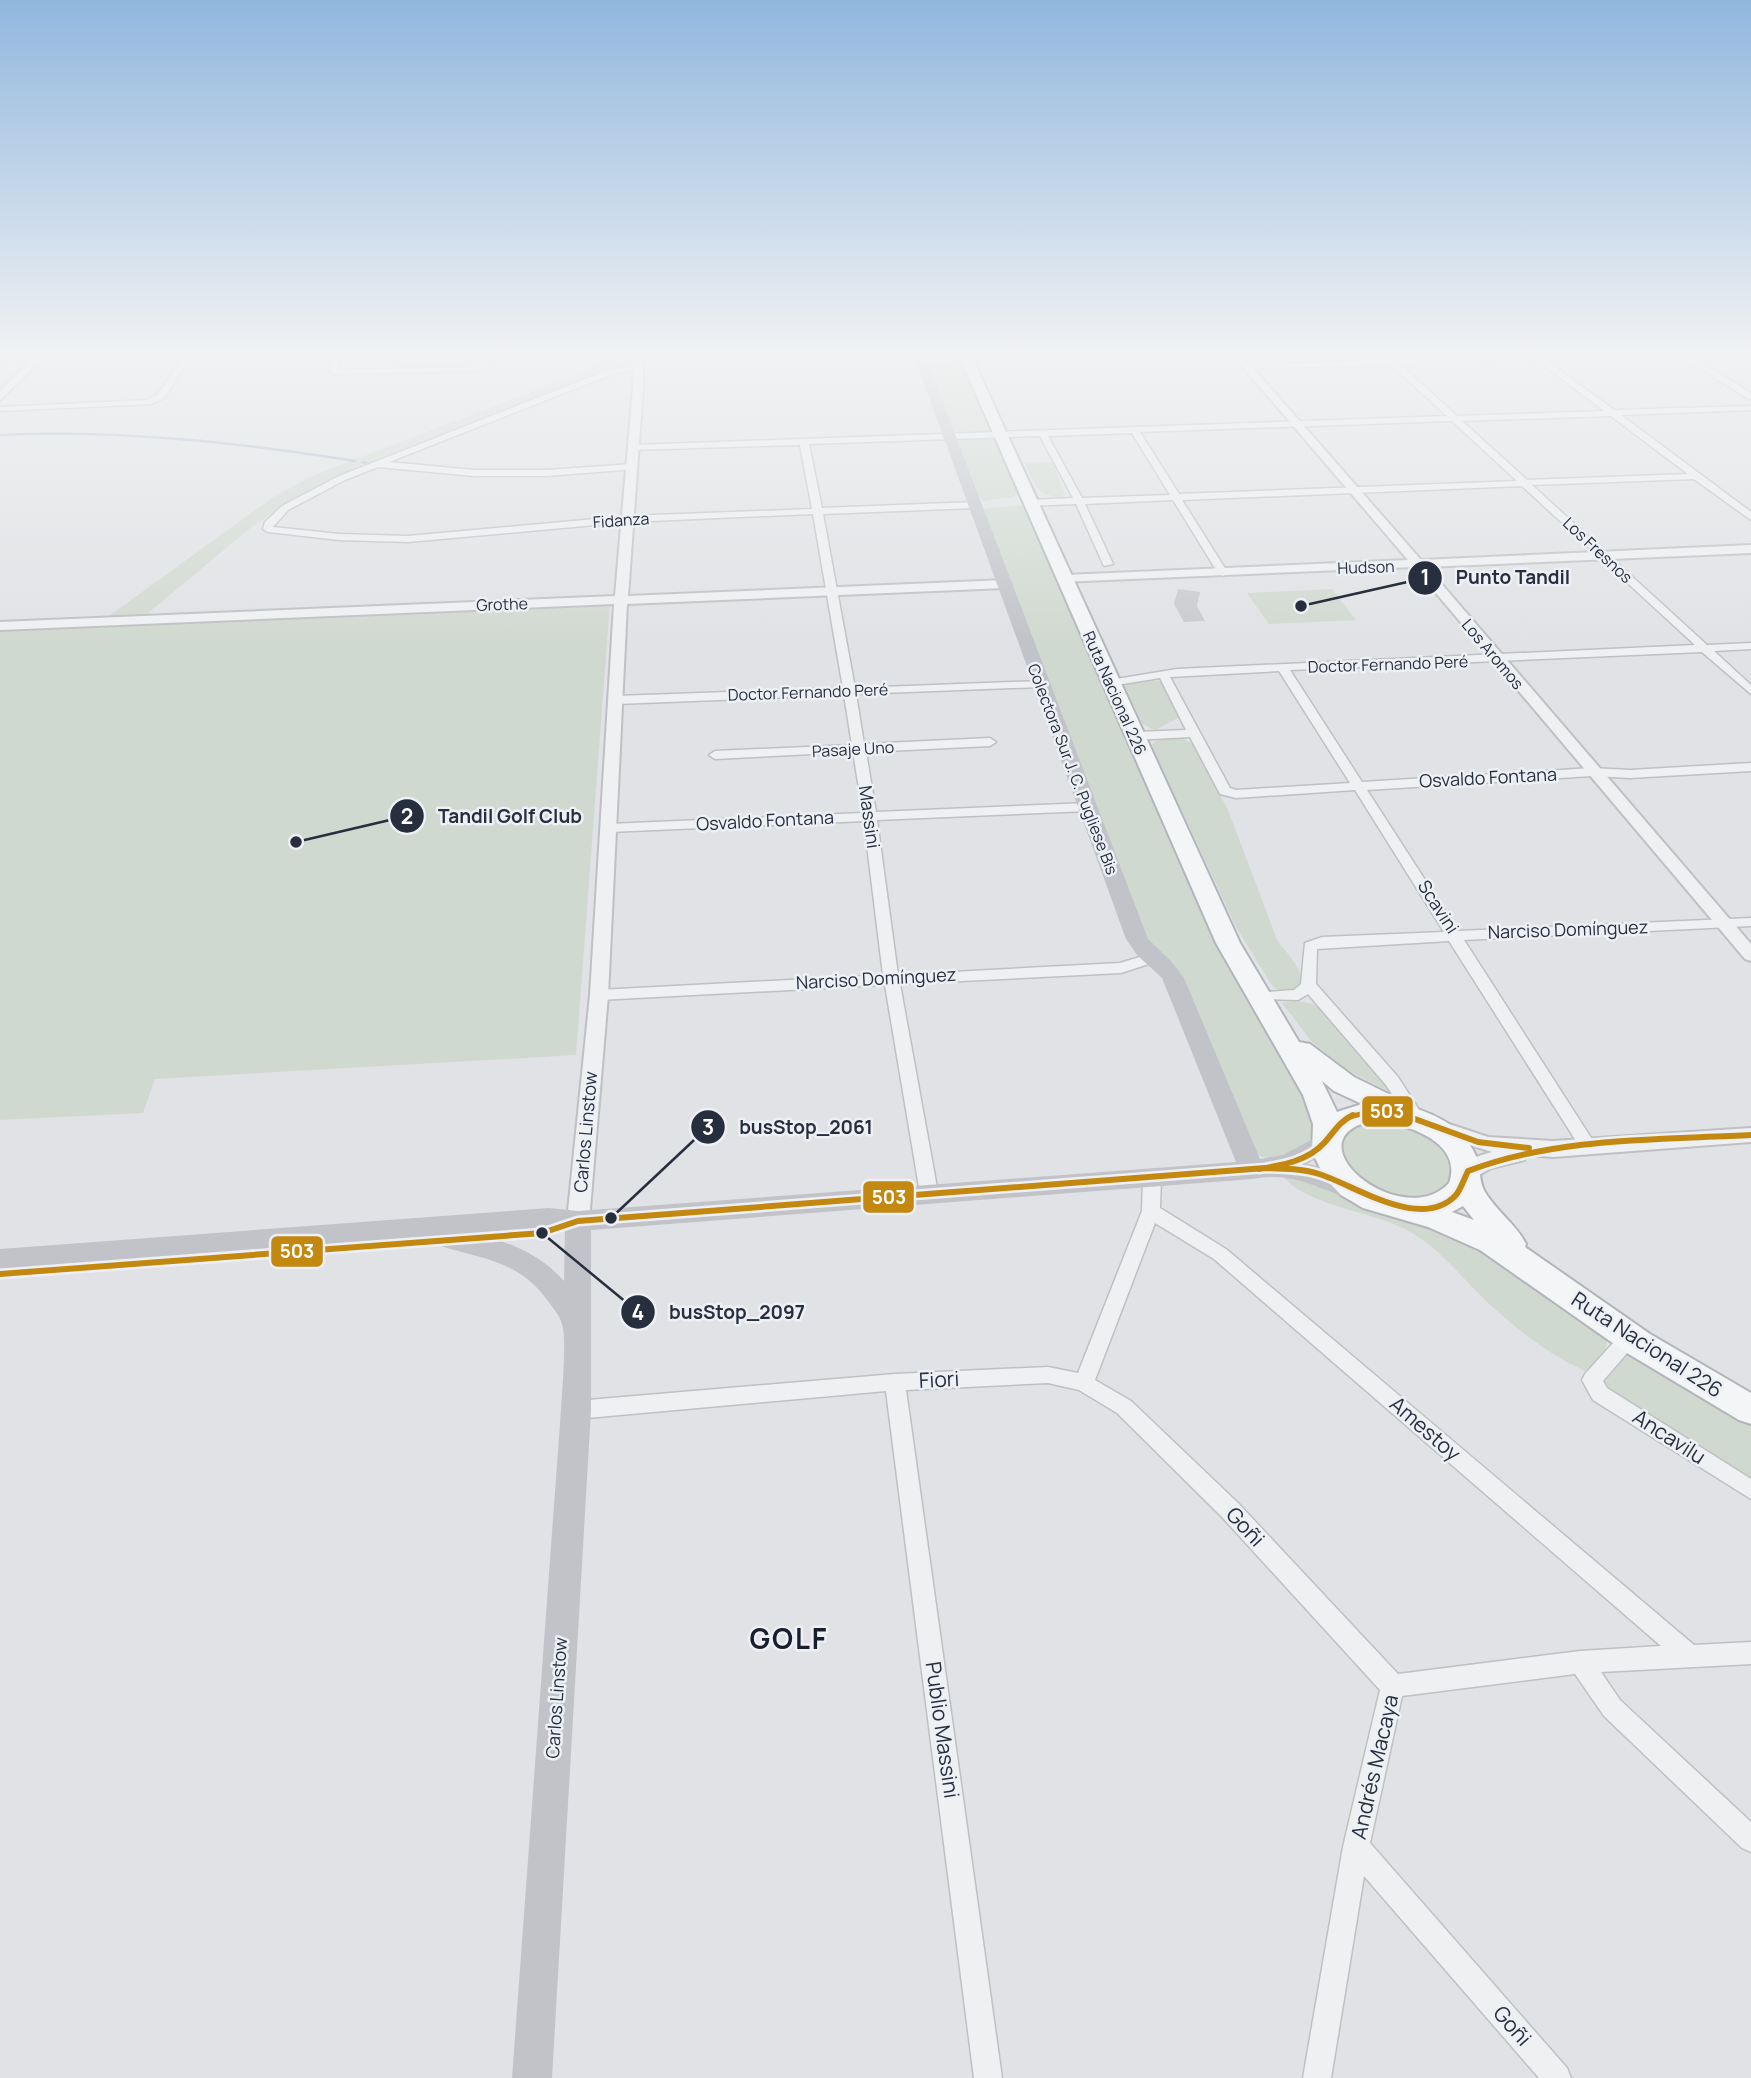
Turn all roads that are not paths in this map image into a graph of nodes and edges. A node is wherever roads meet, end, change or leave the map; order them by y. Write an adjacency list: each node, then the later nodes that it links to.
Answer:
1 (413, 450): 11 (street)
2 (634, 450): 12 (street, Carlos Linstow)
3 (805, 450): 20 (street, Massini)
4 (954, 450): 19 (main road, Colectora Sur J. C. Pugliese Bis)
5 (1006, 450): 18 (highway, Ruta Nacional 226)
6 (1052, 450): 17 (street)
7 (1147, 450): 16 (street)
8 (1319, 450): 15 (street, Los Aromos)
9 (1488, 450): 14 (street, Los Fresnos)
10 (1661, 450): 13 (street)
11 (377, 464): 12 (street); 22 (street, Fidanza)
12 (633, 467): 22 (street, Carlos Linstow)
13 (1696, 476): 14 (street); 21 (street)
14 (1524, 483): 15 (street); 24 (street, Los Fresnos)
15 (1355, 490): 16 (street); 26 (street, Los Aromos)
16 (1178, 497): 17 (street); 27 (street)
17 (1079, 501): 18 (street); 25 (street)
18 (1029, 503): 28 (highway, Ruta Nacional 226)
19 (975, 505): 20 (street, Fidanza); 29 (main road, Colectora Sur J. C. Pugliese Bis)
20 (816, 511): 22 (street, Fidanza); 30 (street, Massini)
21 (1751, 517)
22 (628, 519): 31 (street, Carlos Linstow)
23 (1751, 549): 24 (street, Hudson)
24 (1604, 556): 26 (street, Hudson); 34 (street, Los Fresnos)
25 (1108, 564)
26 (1417, 565): 27 (street, Hudson); 35 (street, Los Aromos)
27 (1223, 573): 28 (street, Hudson)
28 (1065, 579): 38 (highway, Ruta Nacional 226)
29 (1005, 584): 30 (street, Grothe); 39 (main road, Colectora Sur J. C. Pugliese Bis)
30 (833, 590): 31 (street, Grothe); 40 (street, Massini)
31 (621, 599): 32 (street, Grothe); 42 (street, Carlos Linstow)
32 (0, 626)
33 (1751, 646): 34 (street, Doctor Fernando Peré)
34 (1705, 649): 35 (street, Doctor Fernando Peré); 41 (street, Los Fresnos)
35 (1497, 659): 36 (street, Doctor Fernando Peré); 49 (street, Los Aromos)
36 (1283, 668): 37 (street, Doctor Fernando Peré); 50 (street, Scavini)
37 (1163, 674): 38 (street, Doctor Fernando Peré); 43 (street)
38 (1110, 683): 44 (highway, Ruta Nacional 226)
39 (1041, 684): 40 (street, Doctor Fernando Peré); 51 (main road, Colectora Sur J. C. Pugliese Bis)
40 (849, 691): 42 (street, Doctor Fernando Peré); 46 (street, Massini)
41 (1751, 691)
42 (616, 700): 53 (street, Carlos Linstow)
43 (1194, 733): 44 (street); 50 (street, Osvaldo Fontana)
44 (1135, 736): 62 (highway, Ruta Nacional 226)
45 (990, 742): 46 (street, Pasaje Uno)
46 (859, 748): 47 (street, Pasaje Uno); 52 (street, Massini)
47 (715, 755)
48 (1751, 766): 49 (street, Osvaldo Fontana)
49 (1592, 772): 50 (street, Osvaldo Fontana); 55 (street, Los Aromos)
50 (1359, 786): 56 (street, Scavini)
51 (1088, 807): 52 (street, Osvaldo Fontana); 58 (main road, Colectora Sur J. C. Pugliese Bis)
52 (870, 816): 53 (street, Osvaldo Fontana); 59 (street, Massini)
53 (609, 828): 61 (street, Carlos Linstow)
54 (1751, 922): 55 (street, Narciso Domínguez)
55 (1724, 923): 56 (street, Narciso Domínguez); 57 (street, Los Aromos)
56 (1456, 935): 60 (street, Narciso Domínguez); 67 (street, Scavini)
57 (1751, 955)
58 (1153, 958): 59 (street, Narciso Domínguez); 69 (main road, Colectora Sur J. C. Pugliese Bis)
59 (891, 978): 61 (street, Narciso Domínguez); 72 (street, Massini)
60 (1308, 985): 62 (street); 64 (street)
61 (599, 995): 76 (street, Carlos Linstow)
62 (1259, 996): 63 (highway, Ruta Nacional 226)
63 (1278, 1026): 64 (highway, Ruta Nacional 226); 66 (highway, Ruta Nacional 226)
64 (1417, 1119): 66 (highway); 68 (street); 71 (highway, Ruta Nacional 226)
65 (1751, 1136): 67 (street)
66 (1327, 1139): 69 (main road); 73 (highway, Ruta Nacional 226)
67 (1589, 1147): 68 (street)
68 (1553, 1149): 71 (street)
69 (1258, 1169): 70 (main road); 73 (main road)
70 (1152, 1176): 72 (main road); 75 (street)
71 (1466, 1177): 74 (highway, Ruta Nacional 226); 80 (highway, Ruta Nacional 226)
72 (929, 1193): 76 (main road)
73 (1361, 1195): 74 (highway, Ruta Nacional 226)
74 (1401, 1209): 80 (highway, Ruta Nacional 226)
75 (1151, 1211): 84 (street); 89 (street, Amestoy)
76 (578, 1221): 77 (main road); 78 (main road); 81 (main road, Carlos Linstow)
77 (450, 1239): 79 (main road); 81 (main road)
78 (0, 1259)
79 (0, 1273)
80 (1546, 1276): 82 (highway, Ruta Nacional 226)
81 (577, 1324): 85 (main road, Carlos Linstow)
82 (1630, 1338): 86 (highway, Ruta Nacional 226); 87 (street, Ancavilu)
83 (895, 1382): 84 (street, Fiori); 85 (street, Fiori); 95 (street, Publio Massini)
84 (1084, 1383): 91 (street, Goñi)
85 (576, 1410): 94 (main road, Carlos Linstow)
86 (1751, 1410)
87 (1751, 1490)
88 (1751, 1653): 89 (street, Andrés Macaya)
89 (1691, 1657): 90 (street, Andrés Macaya)
90 (1580, 1662): 91 (street, Andrés Macaya); 92 (street)
91 (1393, 1686): 93 (street, Andrés Macaya)
92 (1751, 1839)
93 (1356, 1847): 96 (street, Andrés Macaya); 97 (street, Goñi)
94 (532, 2078)
95 (988, 2078)
96 (1317, 2078)
97 (1557, 2078)

